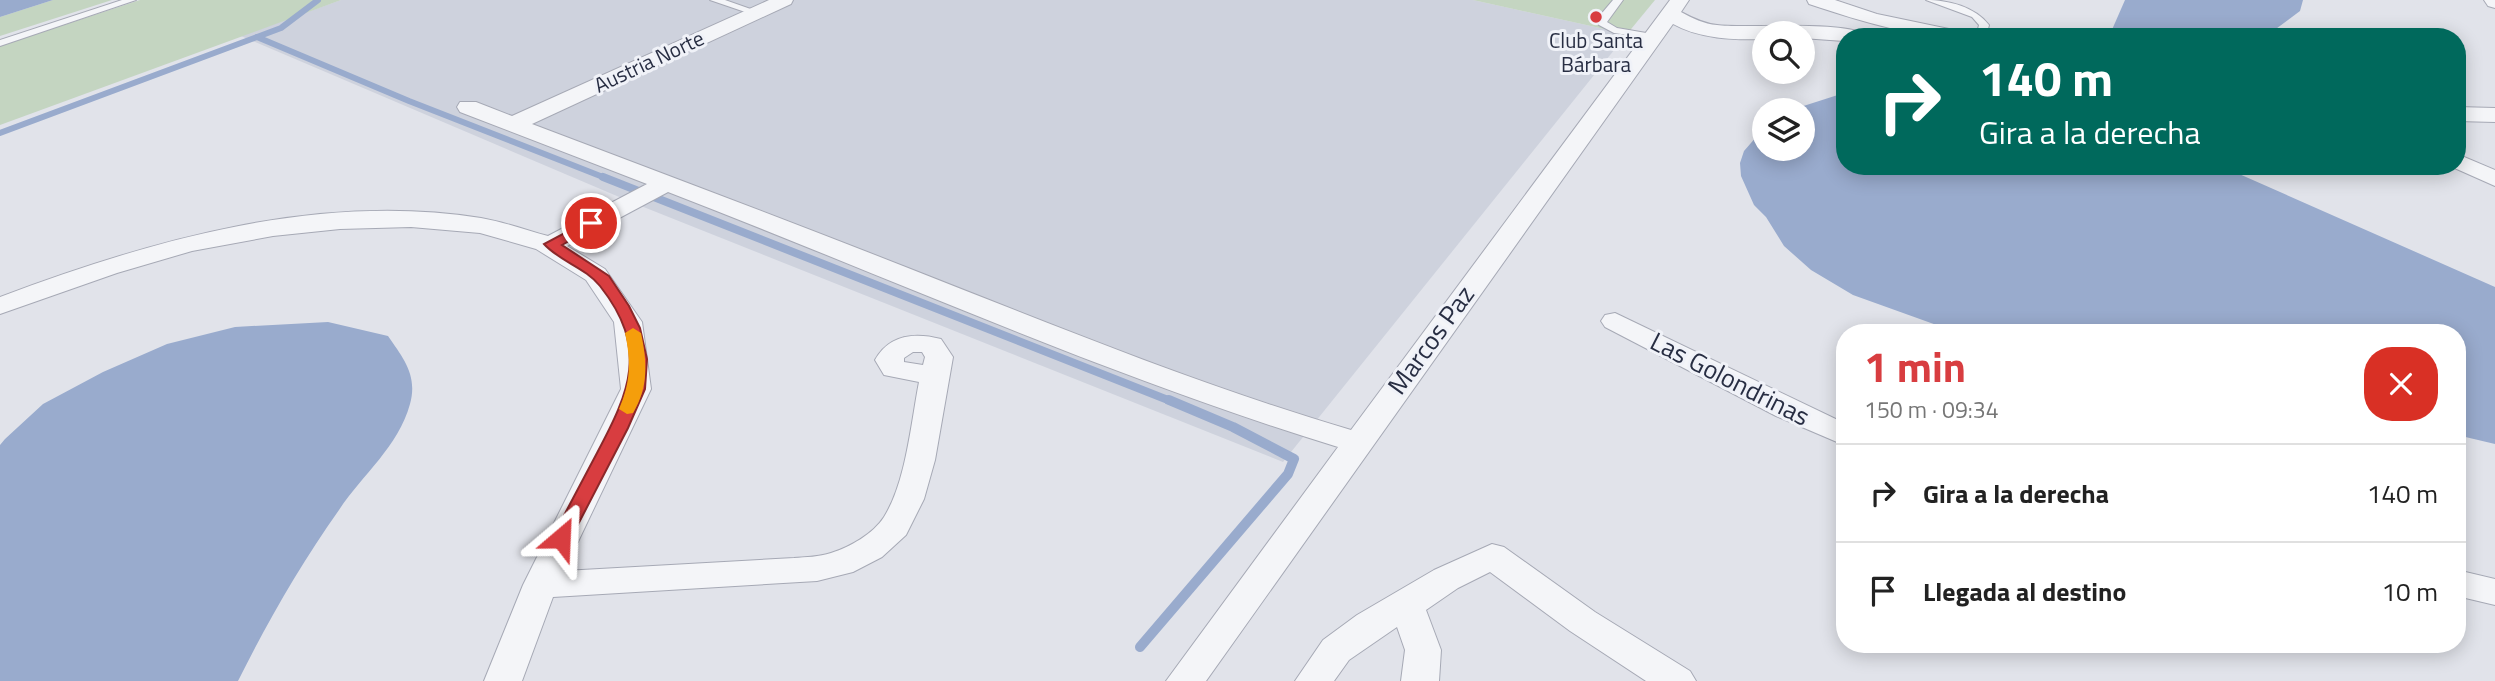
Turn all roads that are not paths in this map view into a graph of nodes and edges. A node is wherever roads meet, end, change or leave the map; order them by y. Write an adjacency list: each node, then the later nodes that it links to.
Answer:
1 (131, 0): 18 (lane)
2 (715, 0): 9 (lane)
3 (784, 0): 9 (street, Austria Norte)
4 (1618, 0): 17 (lane)
5 (1805, 0): 10 (street)
6 (1816, 0): 11 (street)
7 (1931, 0): 12 (lane)
8 (1675, 7): 15 (street); 17 (street, Marcos Paz)
9 (757, 13): 22 (street, Austria Norte)
10 (1797, 21)
11 (1917, 28)
12 (1983, 28)
13 (1815, 32): 16 (street)
14 (1752, 33): 15 (street)
15 (1723, 34): 17 (street)
16 (1836, 34)
17 (1652, 41): 31 (street, Marcos Paz)
18 (0, 43)
19 (2495, 94): 21 (street)
20 (468, 107): 22 (street)
21 (2476, 114)
22 (514, 124): 25 (street)
23 (2466, 167): 24 (street)
24 (2495, 178)
25 (654, 190): 26 (street); 31 (street)
26 (552, 244): 27 (street); 32 (street)
27 (0, 306)
28 (1615, 321): 30 (street, Las Golondrinas)
29 (934, 376): 32 (street)
30 (1836, 431)
31 (1356, 442): 37 (street, Marcos Paz)
32 (540, 584): 36 (street)
33 (2466, 585): 34 (street)
34 (2495, 592)
35 (1407, 605): 38 (street); 39 (street); 40 (street)
36 (503, 681)
37 (1185, 681)
38 (1314, 681)
39 (1420, 681)
40 (1678, 681)

